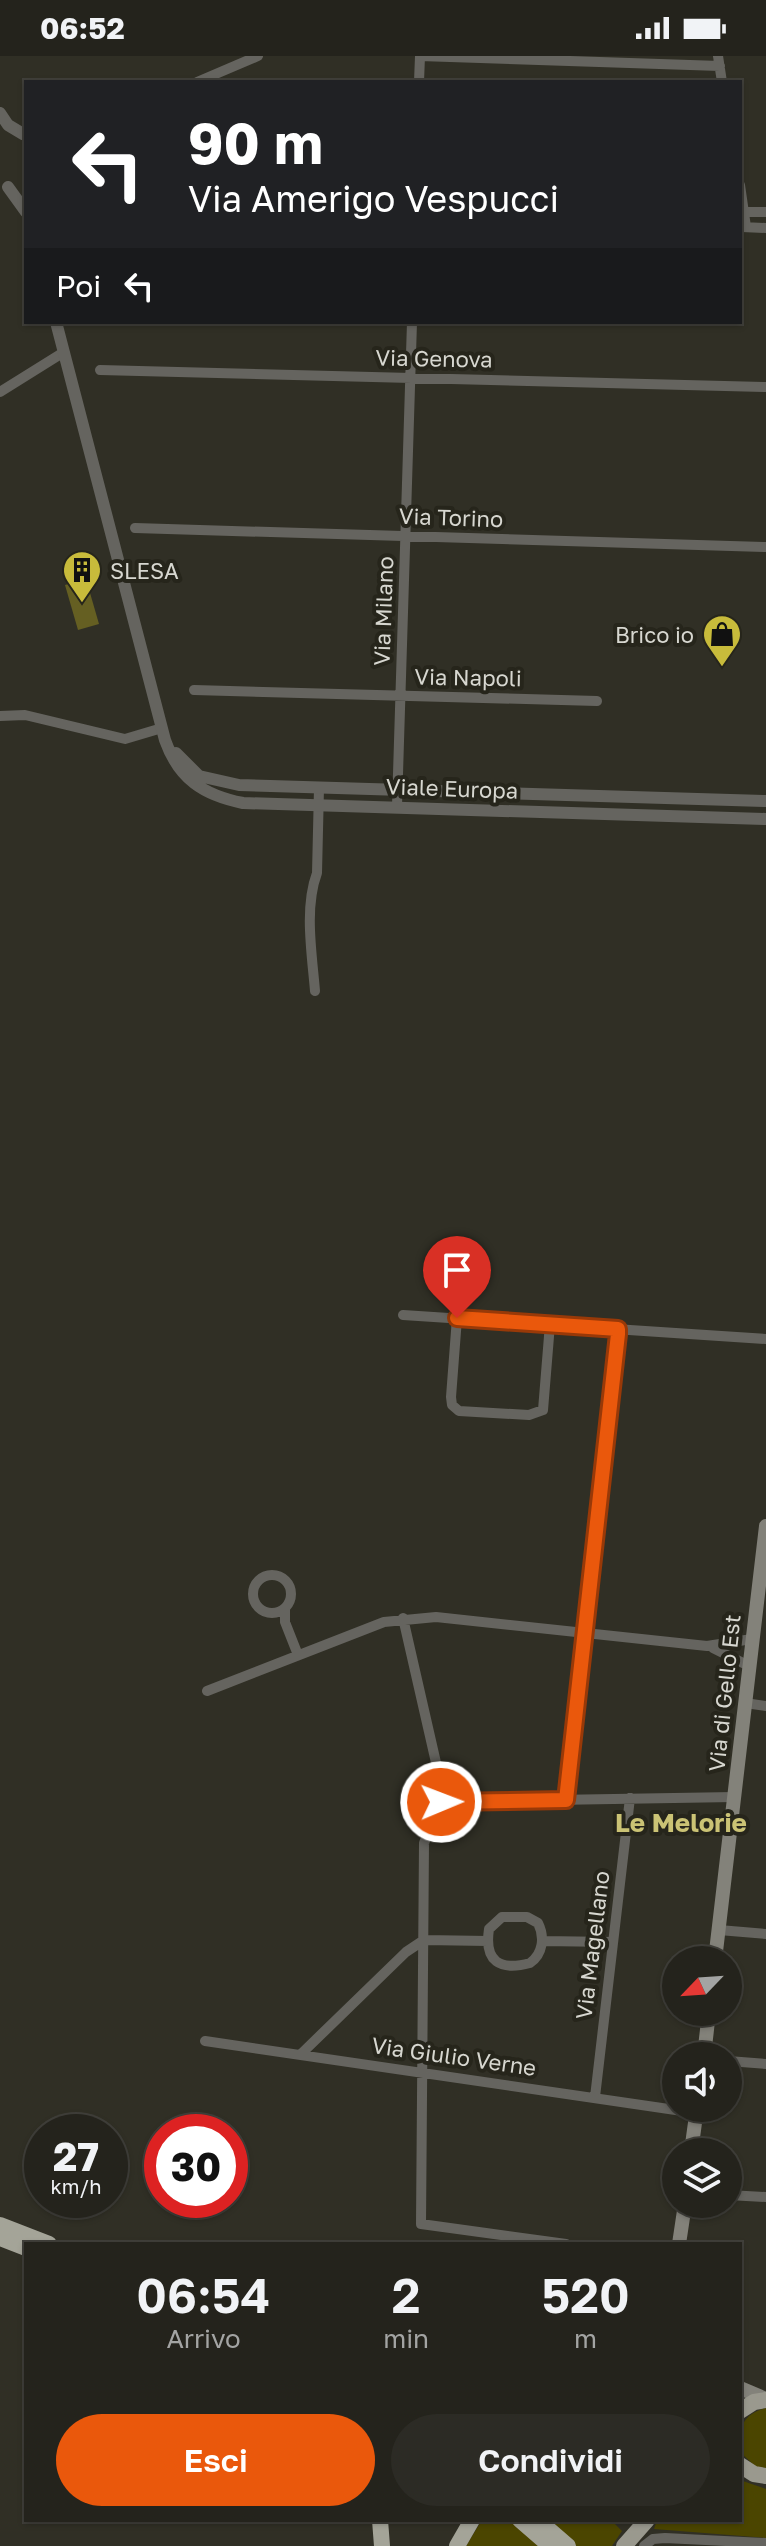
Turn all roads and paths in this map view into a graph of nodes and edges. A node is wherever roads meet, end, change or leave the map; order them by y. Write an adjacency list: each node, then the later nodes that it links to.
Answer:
1 (258, 56): 4 (street)
2 (420, 56): 3 (street); 5 (street)
3 (719, 61)
4 (202, 80)
5 (419, 80)
6 (0, 113): 7 (street)
7 (24, 134)
8 (24, 135): 9 (street)
9 (0, 137)
10 (4, 186): 12 (street)
11 (742, 196): 13 (street)
12 (24, 210)
13 (745, 212): 14 (street); 15 (street)
14 (766, 212)
15 (743, 226): 16 (street)
16 (766, 228)
17 (57, 324): 19 (street, Viale Europa)
18 (412, 324): 21 (street, Via Milano)
19 (64, 352): 23 (street); 31 (street, Viale Europa)
20 (100, 370): 21 (street, Via Genova)
21 (411, 378): 22 (street, Via Genova); 25 (street, Via Milano)
22 (766, 387)
23 (0, 392)
24 (135, 528): 25 (street, Via Torino)
25 (406, 536): 26 (street, Via Torino); 28 (street, Via Milano)
26 (766, 547)
27 (194, 690): 28 (street, Via Napoli)
28 (401, 696): 29 (street, Via Napoli); 33 (street, Via Milano)
29 (597, 701)
30 (0, 716): 31 (street)
31 (163, 734): 32 (street, Viale Europa); 35 (street, Viale Europa)
32 (319, 788): 33 (street, Viale Europa); 35 (street)
33 (397, 790): 34 (street, Viale Europa); 36 (street, Via Milano)
34 (766, 801)
35 (319, 805): 36 (street, Viale Europa); 38 (street)
36 (397, 806): 37 (street, Viale Europa)
37 (766, 819)
38 (315, 991)
39 (403, 1315): 40 (street)
40 (457, 1318): 41 (street); 41 (street)
41 (550, 1324): 42 (street)
42 (618, 1329): 43 (street); 49 (street)
43 (766, 1339)
44 (766, 1526): 50 (main road, Via di Gello Est)
45 (285, 1609): 46 (street); 46 (street); 48 (street)
46 (273, 1614): 48 (street)
47 (403, 1618): 49 (street); 52 (street); 60 (street)
48 (285, 1622): 52 (street)
49 (584, 1633): 51 (street); 59 (street)
50 (752, 1639): 51 (street); 53 (main road, Via di Gello Est)
51 (707, 1646): 53 (street)
52 (298, 1655): 54 (street)
53 (749, 1666): 55 (main road, Via di Gello Est)
54 (207, 1691)
55 (745, 1703): 56 (street); 57 (main road, Via di Gello Est)
56 (766, 1706)
57 (734, 1797): 58 (street); 61 (main road, Via di Gello Est)
58 (630, 1798): 59 (street); 66 (street, Via Magellano)
59 (566, 1800): 60 (street)
60 (441, 1802): 63 (street)
61 (719, 1930): 62 (street); 67 (main road, Via di Gello Est)
62 (766, 1934)
63 (424, 1940): 64 (street); 69 (street); 72 (street)
64 (488, 1941): 65 (street); 65 (street)
65 (542, 1941): 66 (street)
66 (613, 1942): 73 (street, Via Magellano)
67 (717, 1946)
68 (205, 2041): 69 (street, Via Giulio Verne)
69 (301, 2054): 72 (street, Via Giulio Verne)
70 (742, 2062): 71 (street)
71 (766, 2064)
72 (423, 2071): 73 (street, Via Giulio Verne); 81 (street)
73 (595, 2097): 74 (street, Via Giulio Verne)
74 (662, 2106)
75 (742, 2196): 76 (street)
76 (766, 2197)
77 (683, 2218): 82 (main road)
78 (0, 2225): 80 (highway)
79 (0, 2238): 83 (highway)
80 (44, 2242)
81 (552, 2242)
82 (679, 2242)
83 (24, 2247)
84 (742, 2389): 85 (main road)
85 (766, 2400): 86 (main road)
86 (742, 2410)
87 (380, 2522): 93 (highway)
88 (471, 2522): 94 (highway)
89 (522, 2522): 95 (highway)
90 (540, 2522): 96 (highway)
91 (645, 2522): 97 (main road)
92 (766, 2543): 98 (street)
93 (382, 2546)
94 (457, 2546)
95 (550, 2546)
96 (568, 2546)
97 (624, 2546)
98 (644, 2546)

